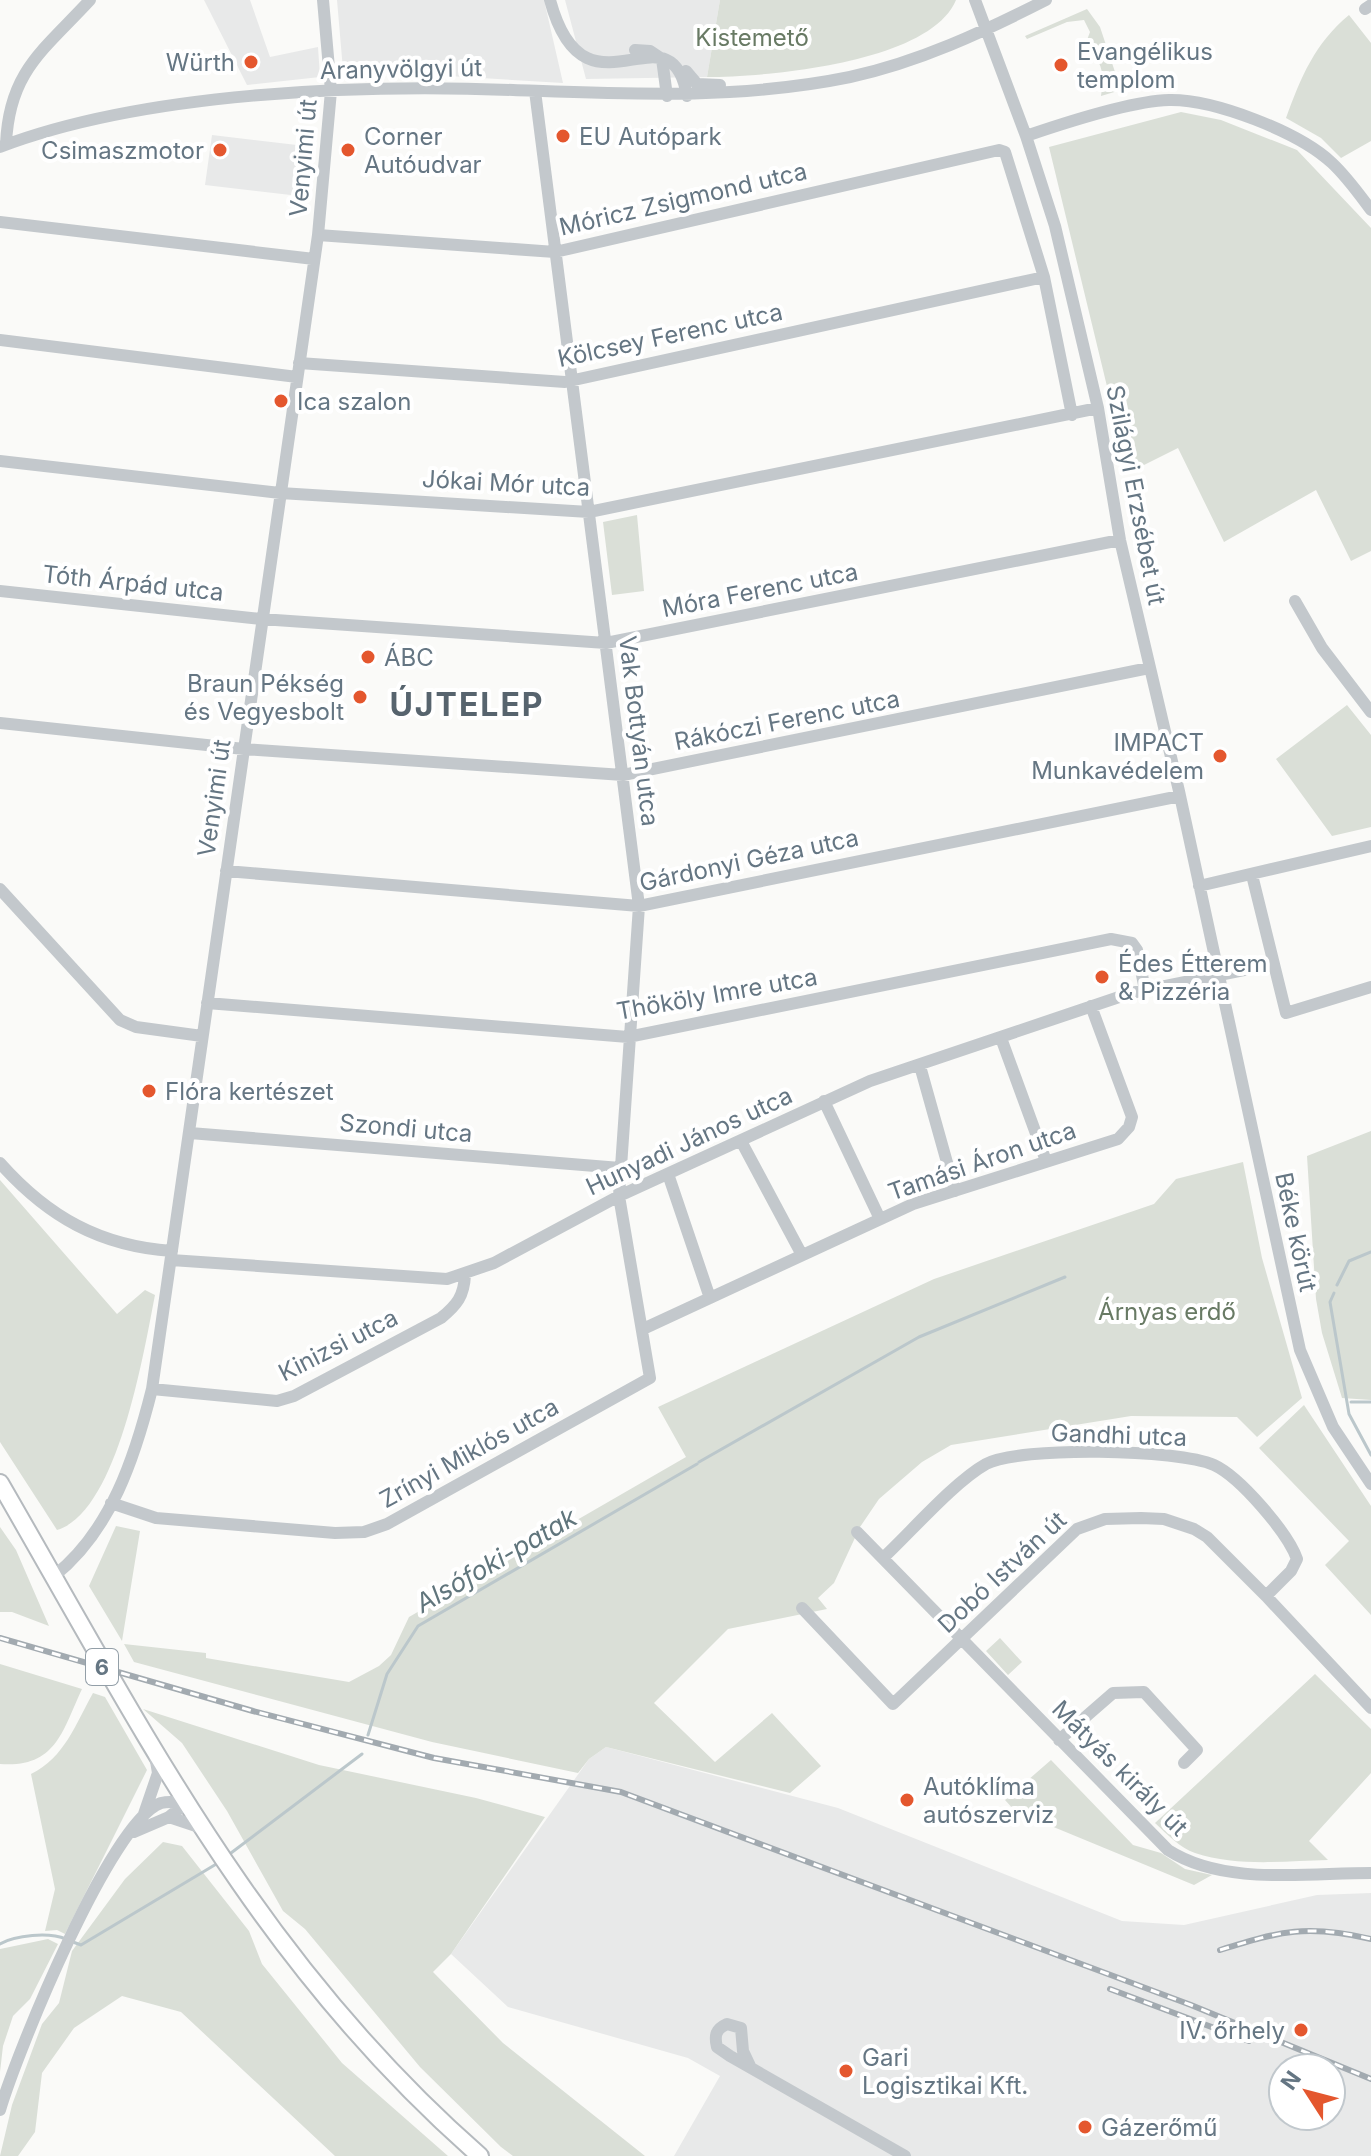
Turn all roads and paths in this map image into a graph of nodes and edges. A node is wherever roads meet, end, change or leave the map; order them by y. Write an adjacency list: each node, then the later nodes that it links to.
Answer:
1 (90, 0): 17 (street)
2 (323, 0): 10 (street, Venyimi út)
3 (550, 0): 7 (street)
4 (975, 0): 6 (street, Szilágyi Erzsébet út)
5 (1046, 0): 6 (street, Aranyvölgyi út)
6 (988, 29): 12 (street, Aranyvölgyi út); 16 (street, Szilágyi Erzsébet út)
7 (624, 51): 8 (street, Aranyvölgyi út); 9 (street)
8 (683, 65): 12 (street, Aranyvölgyi út); 15 (street)
9 (665, 73): 13 (street); 14 (street)
10 (331, 91): 11 (street, Aranyvölgyi út); 17 (street, Aranyvölgyi út); 21 (street, Venyimi út)
11 (535, 91): 13 (street, Aranyvölgyi út); 22 (street, Vak Bottyán utca)
12 (754, 91): 15 (street, Aranyvölgyi út)
13 (642, 96): 14 (street, Aranyvölgyi út)
14 (667, 96): 15 (street, Aranyvölgyi út)
15 (687, 96)
16 (1026, 136): 19 (street); 29 (street, Szilágyi Erzsébet út)
17 (3, 145)
18 (1005, 152): 22 (street, Móricz Zsigmond utca); 24 (street, Szilágyi Erzsébet út)
19 (1371, 210)
20 (0, 222): 23 (street)
21 (318, 235): 22 (street, Móricz Zsigmond utca); 23 (street, Venyimi út)
22 (555, 252): 28 (street, Vak Bottyán utca)
23 (314, 259): 26 (street, Venyimi út)
24 (1044, 277): 28 (street, Kölcsey Ferenc utca); 30 (street, Szilágyi Erzsébet út)
25 (0, 340): 27 (street)
26 (299, 363): 27 (street, Venyimi út); 28 (street, Kölcsey Ferenc utca)
27 (297, 377): 32 (street, Venyimi út)
28 (572, 380): 33 (street, Vak Bottyán utca)
29 (1098, 408): 30 (street, Jókai Mór utca); 34 (street, Szilágyi Erzsébet út)
30 (1072, 415): 33 (street, Jókai Mór utca)
31 (0, 461): 32 (street, Jókai Mór utca)
32 (280, 493): 33 (street, Jókai Mór utca); 37 (street, Venyimi út)
33 (589, 512): 38 (street, Vak Bottyán utca)
34 (1120, 540): 38 (street, Móra Ferenc utca); 39 (street, Szilágyi Erzsébet út)
35 (0, 591): 37 (street, Tóth Árpád utca)
36 (1295, 601): 40 (street)
37 (261, 619): 38 (street, Móra Ferenc utca); 42 (street, Venyimi út)
38 (606, 643): 43 (street, Vak Bottyán utca)
39 (1149, 668): 43 (street, Rákóczi Ferenc utca); 44 (street, Szilágyi Erzsébet út)
40 (1371, 712)
41 (0, 723): 42 (street, Rákóczi Ferenc utca)
42 (244, 749): 43 (street, Rákóczi Ferenc utca); 46 (street, Venyimi út)
43 (623, 775): 50 (street, Vak Bottyán utca)
44 (1180, 796): 48 (street, Szilágyi Erzsébet út); 50 (street, Gárdonyi Géza utca)
45 (1371, 846): 47 (street)
46 (226, 871): 50 (street, Gárdonyi Géza utca); 55 (street, Venyimi út)
47 (1252, 875): 48 (street); 51 (street)
48 (1199, 886): 52 (street, Szilágyi Erzsébet út)
49 (0, 889): 57 (street)
50 (639, 906): 58 (street, Vak Bottyán utca)
51 (1274, 964): 52 (street, Hunyadi János utca); 53 (street)
52 (1219, 974): 54 (street, Hunyadi János utca); 79 (street, Béke körút)
53 (1371, 987)
54 (1145, 990): 56 (street, Hunyadi János utca); 58 (street, Thököly Imre utca)
55 (207, 1003): 57 (street, Venyimi út); 58 (street, Thököly Imre utca)
56 (1091, 1006): 59 (street, Hunyadi János utca); 64 (street, Tamási Áron utca)
57 (202, 1036): 62 (street, Venyimi út)
58 (628, 1037): 66 (street, Vak Bottyán utca)
59 (1001, 1038): 60 (street, Hunyadi János utca); 64 (street)
60 (920, 1066): 61 (street, Hunyadi János utca); 68 (street)
61 (824, 1101): 63 (street, Hunyadi János utca); 70 (street)
62 (190, 1133): 66 (street, Szondi utca); 72 (street, Venyimi út)
63 (741, 1141): 67 (street, Hunyadi János utca); 71 (street)
64 (1046, 1161): 68 (street, Tamási Áron utca)
65 (0, 1163): 72 (street, Hunyadi János utca)
66 (620, 1168): 69 (street, Vak Bottyán utca)
67 (668, 1174): 69 (street, Hunyadi János utca); 74 (street)
68 (955, 1191): 70 (street, Tamási Áron utca)
69 (619, 1196): 73 (street, Hunyadi János utca); 75 (street, Vak Bottyán utca)
70 (880, 1219): 71 (street, Tamási Áron utca)
71 (802, 1255): 74 (street, Tamási Áron utca)
72 (172, 1256): 73 (street, Hunyadi János utca); 77 (street, Venyimi út)
73 (465, 1275): 77 (street, Kinizsi utca)
74 (710, 1298): 75 (street, Tamási Áron utca)
75 (643, 1329): 76 (street, Vak Bottyán utca)
76 (650, 1378): 80 (street, Zrínyi Miklós utca)
77 (152, 1389): 80 (street, Venyimi út)
78 (0, 1483): 83 (main road, 6)
79 (1371, 1484)
80 (111, 1503): 83 (street, Venyimi út)
81 (857, 1532): 82 (street)
82 (883, 1558): 84 (street, Gandhi utca); 86 (street)
83 (54, 1576): 89 (main road, 6)
84 (1266, 1596): 86 (street, Dobó István út); 87 (street, Dobó István út)
85 (802, 1608): 86 (street, Dobó István út)
86 (961, 1640): 88 (street, Mátyás király út)
87 (1371, 1708)
88 (1059, 1740): 90 (street); 96 (street, Mátyás király út)
89 (155, 1755): 91 (main road, 6); 92 (street)
90 (1184, 1763)
91 (185, 1804): 92 (street); 93 (street); 94 (main road, 6)
92 (143, 1815): 95 (street)
93 (169, 1817): 94 (street); 95 (street)
94 (199, 1827): 99 (main road, 6)
95 (126, 1840): 98 (street)
96 (1371, 1873)
97 (751, 2068): 100 (street)
98 (0, 2110)
99 (480, 2156)
100 (905, 2156)

